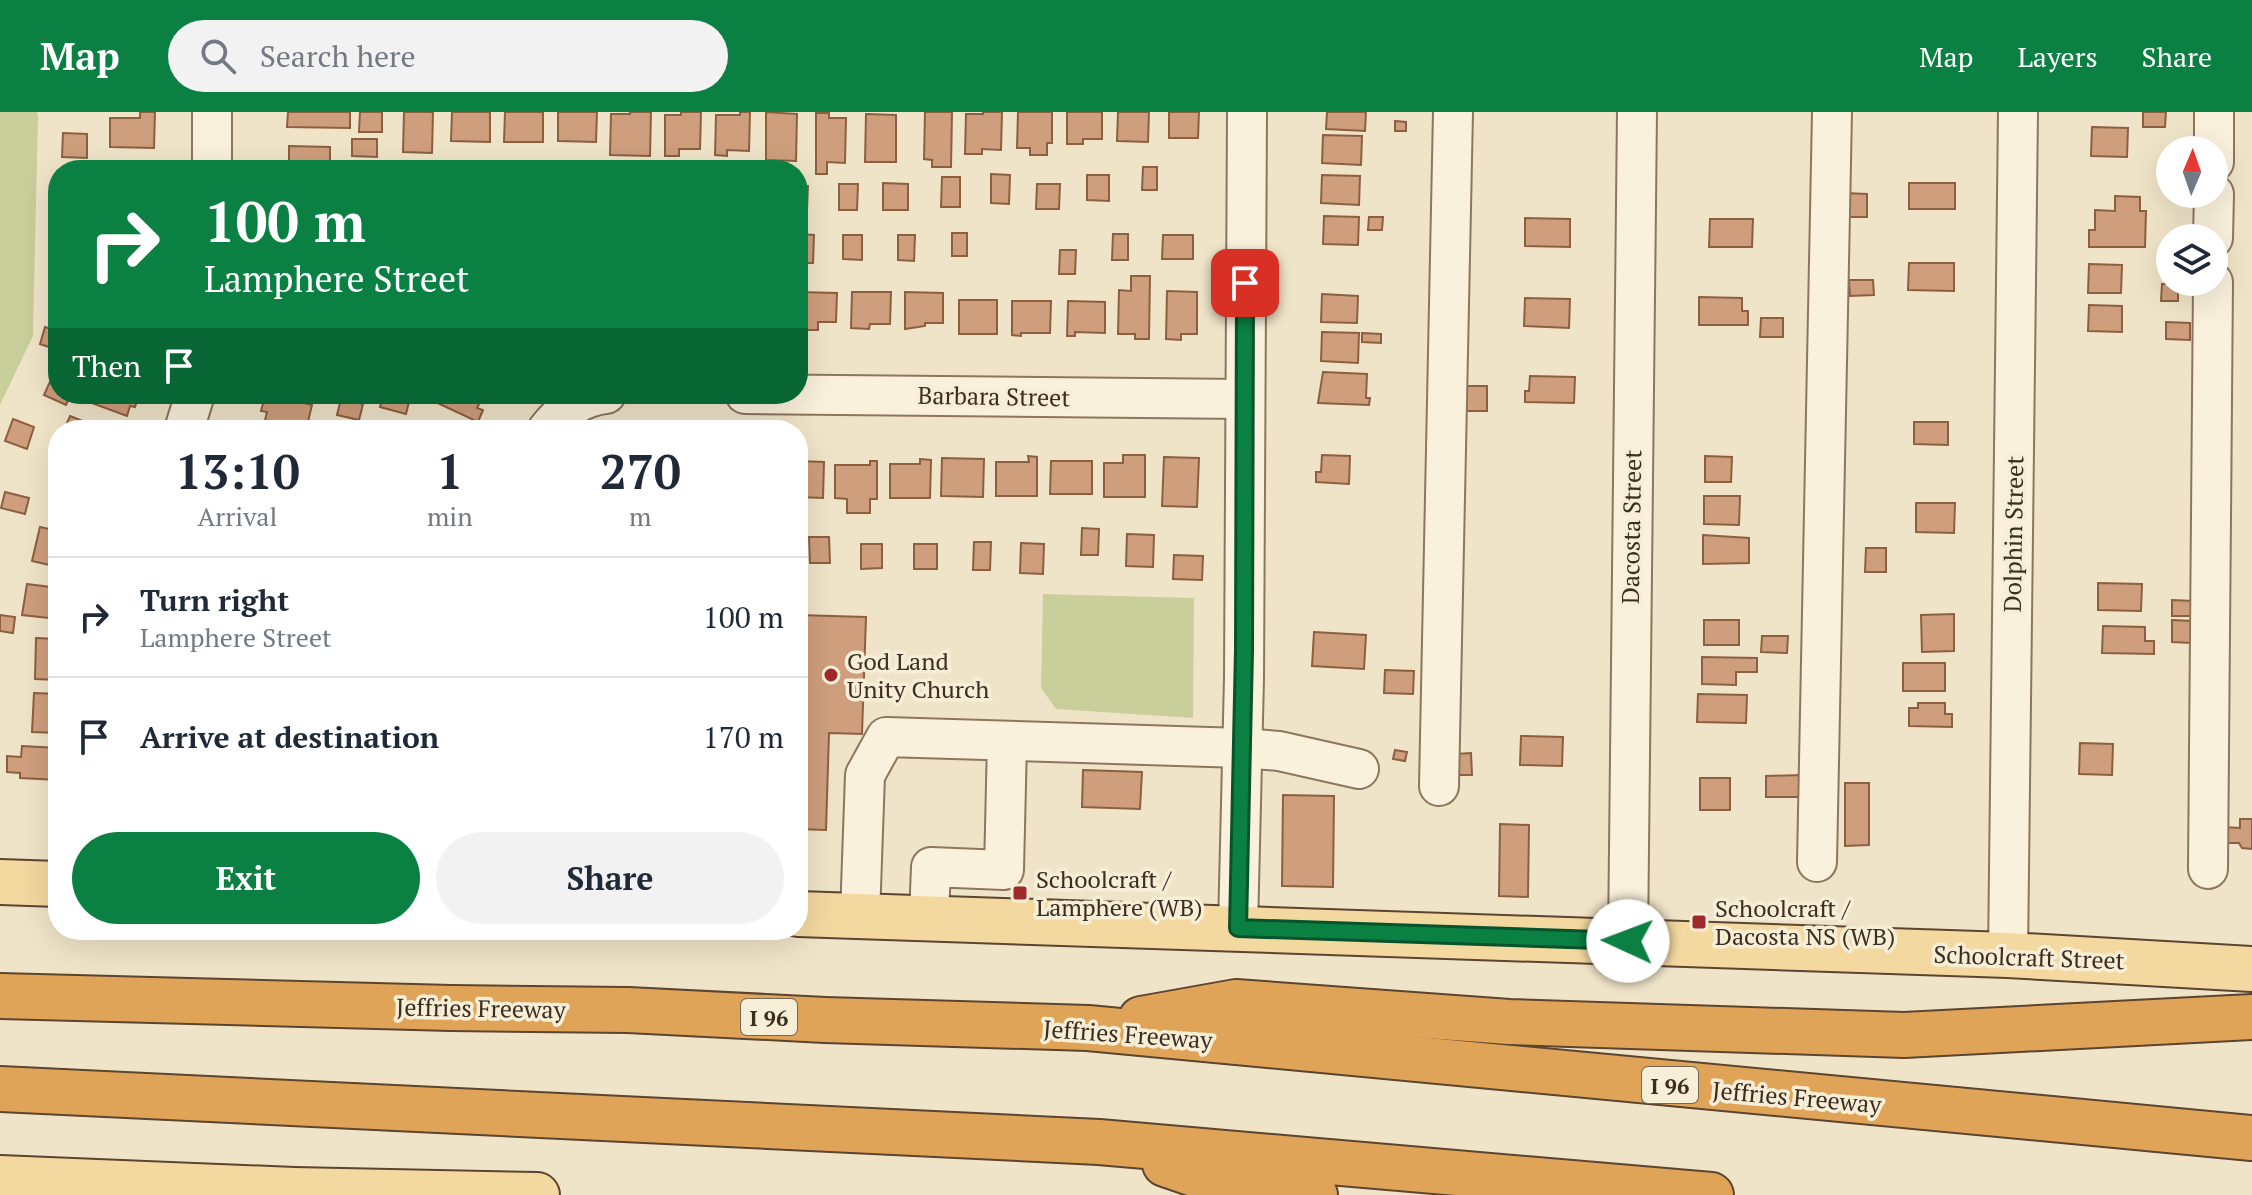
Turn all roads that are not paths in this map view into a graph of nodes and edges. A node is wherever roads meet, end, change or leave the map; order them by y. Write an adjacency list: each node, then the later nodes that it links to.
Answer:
1 (212, 112): 9 (street)
2 (1247, 112): 12 (street)
3 (1453, 112): 18 (street)
4 (1637, 112): 27 (street, Dacosta Street)
5 (1832, 112): 19 (street)
6 (2018, 112): 28 (street, Dolphin Street)
7 (2214, 112): 8 (street)
8 (2214, 136)
9 (212, 160)
10 (2213, 296): 20 (street)
11 (808, 395): 12 (street, Barbara Street)
12 (1244, 399): 16 (street)
13 (574, 404): 14 (street)
14 (555, 420)
15 (1007, 741): 16 (street); 24 (street); 25 (street)
16 (1242, 748): 17 (street); 26 (street)
17 (1359, 769)
18 (1439, 786)
19 (1817, 862)
20 (2208, 869)
21 (0, 882): 22 (main road)
22 (48, 884)
23 (808, 914): 24 (main road, Schoolcraft Street)
24 (860, 916): 25 (main road, Schoolcraft Street)
25 (929, 917): 26 (main road, Schoolcraft Street)
26 (1238, 928): 27 (main road, Schoolcraft Street)
27 (1628, 941): 28 (main road, Schoolcraft Street)
28 (2008, 955): 29 (main road, Schoolcraft Street)
29 (2252, 969)
30 (20, 997): 32 (highway, Jeffries Freeway / I 96)
31 (2252, 1017): 32 (highway)
32 (1088, 1028): 34 (highway, Jeffries Freeway / I 96)
33 (0, 1089): 35 (highway)
34 (2252, 1138)
35 (1099, 1142): 38 (highway); 39 (highway)
36 (0, 1178): 37 (main road)
37 (537, 1195)
38 (1315, 1195)
39 (1711, 1195)

